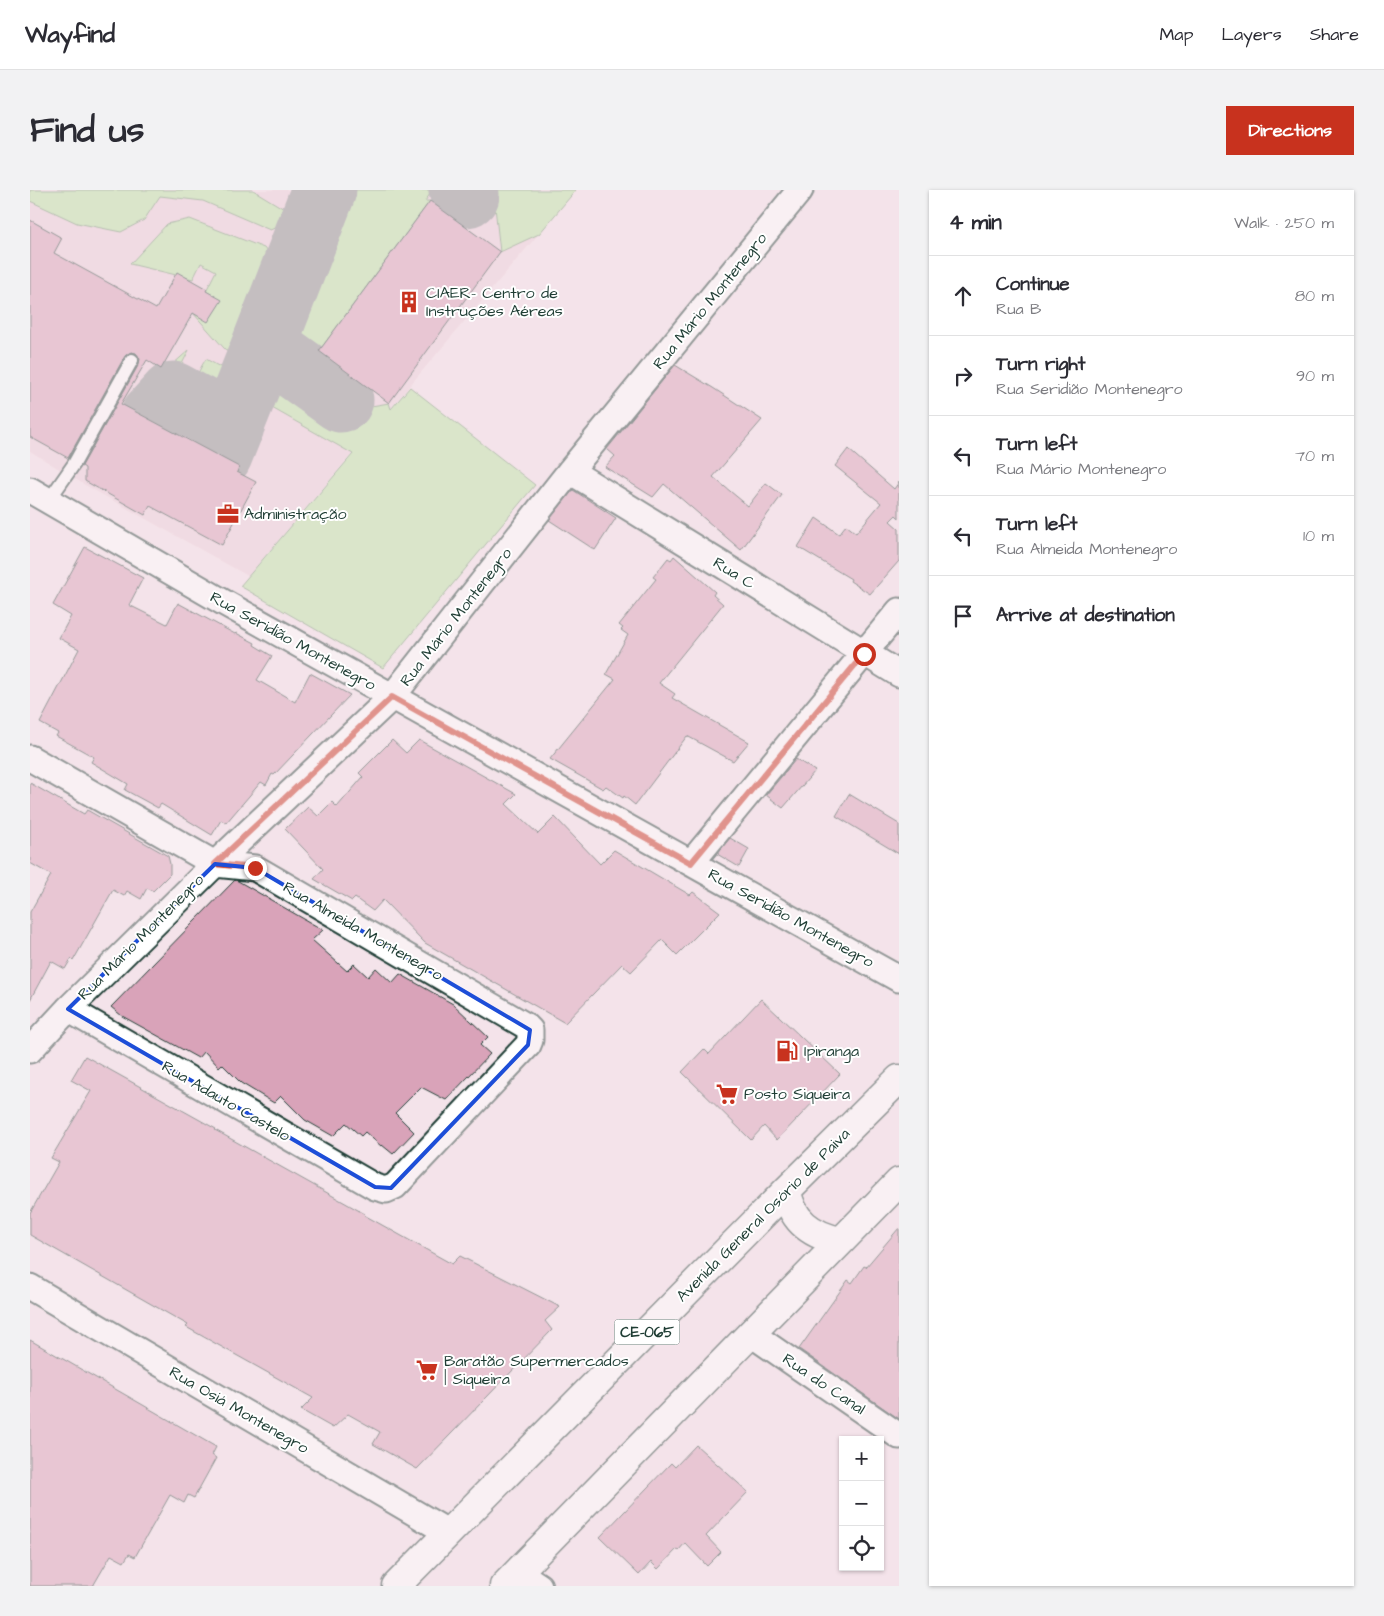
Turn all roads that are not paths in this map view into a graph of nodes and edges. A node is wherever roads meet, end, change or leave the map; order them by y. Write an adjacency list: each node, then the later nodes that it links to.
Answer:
1 (800, 190): 3 (street, Rua Mário Montenegro)
2 (132, 360): 4 (lane)
3 (570, 472): 6 (street, Rua C); 8 (street, Rua Mário Montenegro)
4 (40, 495): 8 (street, Rua Seridião Montenegro)
5 (899, 611): 6 (street)
6 (864, 654): 7 (street, Rua C); 10 (street)
7 (899, 674)
8 (392, 697): 10 (street, Rua Seridião Montenegro); 11 (street, Rua Mário Montenegro)
9 (30, 758): 11 (street, Rua Almeida Montenegro)
10 (691, 863): 12 (street, Rua Seridião Montenegro)
11 (215, 864): 13 (street, Rua Mário Montenegro); 18 (street, Rua Almeida Montenegro)
12 (899, 979)
13 (68, 1009): 14 (street, Rua Mário Montenegro); 18 (street, Rua Adauto Castelo)
14 (40, 1024): 15 (street, Rua Mário Montenegro)
15 (30, 1050)
16 (899, 1079): 19 (main road, Avenida General Osório de Paiva / CE-065)
17 (899, 1182): 20 (main road)
18 (386, 1190)
19 (787, 1190): 20 (main road); 24 (main road, Avenida General Osório de Paiva / CE-065)
20 (840, 1241): 22 (main road)
21 (30, 1287): 24 (street, Rua Osiá Montenegro)
22 (750, 1333): 23 (street, Rua do Canal); 25 (main road)
23 (899, 1436)
24 (449, 1532): 26 (main road, Avenida General Osório de Paiva / CE-065)
25 (520, 1581)
26 (396, 1586)

